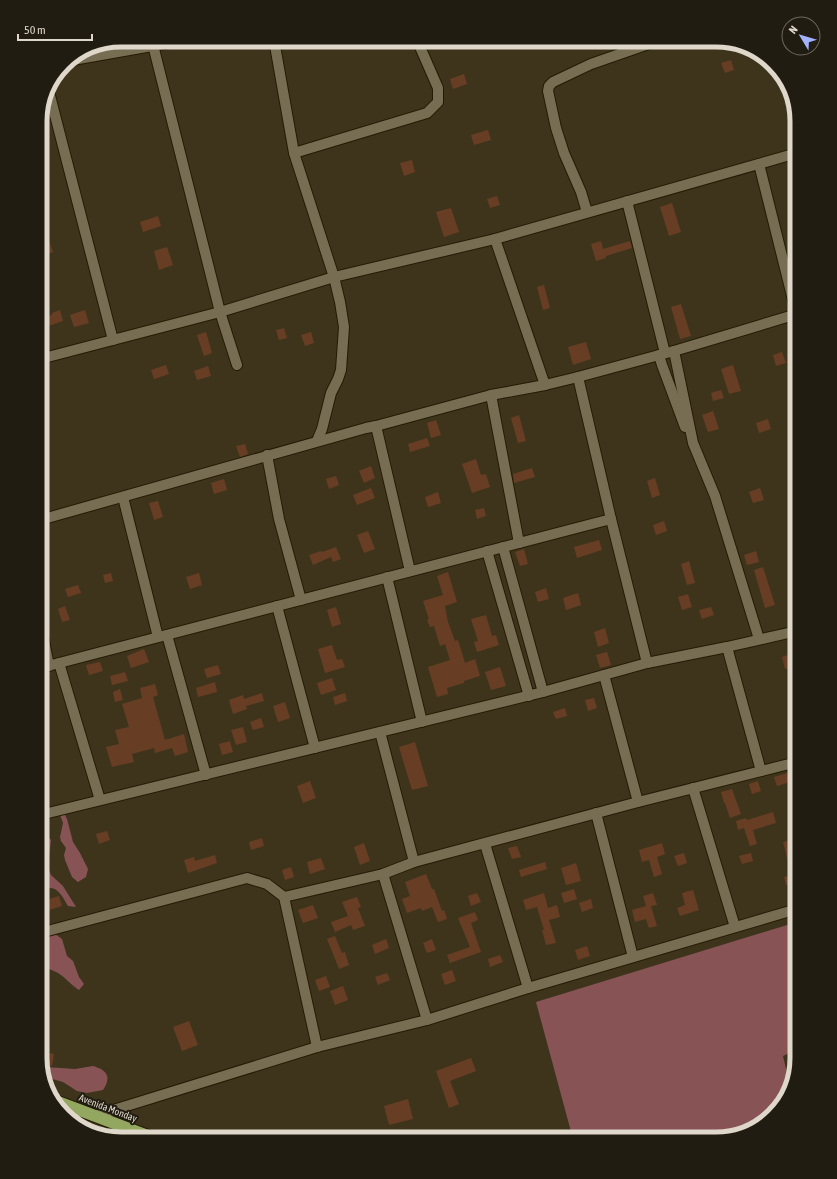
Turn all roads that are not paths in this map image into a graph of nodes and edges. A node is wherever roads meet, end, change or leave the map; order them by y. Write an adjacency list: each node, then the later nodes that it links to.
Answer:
1 (142, 47): 6 (street)
2 (154, 47): 16 (street)
3 (275, 47): 8 (street)
4 (420, 47): 8 (street)
5 (640, 47): 12 (street)
6 (83, 58)
7 (51, 98): 18 (street)
8 (294, 153): 14 (street)
9 (790, 155): 10 (street)
10 (759, 164): 11 (street); 15 (street)
11 (627, 201): 12 (street); 19 (street)
12 (587, 212): 13 (street)
13 (495, 239): 14 (street); 23 (street)
14 (334, 277): 16 (street); 26 (street)
15 (790, 287)
16 (220, 312): 18 (street); 21 (street)
17 (790, 317): 19 (street)
18 (113, 340): 20 (street)
19 (666, 353): 22 (street); 27 (street); 27 (street)
20 (47, 357)
21 (237, 365)
22 (578, 376): 23 (street); 31 (street)
23 (545, 385): 24 (street)
24 (491, 395): 25 (street); 32 (street)
25 (376, 426): 26 (street); 35 (street)
26 (318, 441): 28 (street)
27 (693, 443): 41 (street)
28 (267, 455): 29 (street); 37 (street)
29 (123, 497): 30 (street); 40 (street)
30 (47, 518)
31 (611, 519): 32 (street); 44 (street)
32 (518, 543): 33 (street)
33 (503, 547): 34 (street); 47 (street)
34 (487, 551): 35 (street); 48 (street)
35 (410, 572): 36 (street)
36 (387, 577): 37 (street); 49 (street)
37 (301, 600): 38 (street)
38 (277, 606): 40 (street); 51 (street)
39 (790, 632): 41 (street)
40 (162, 636): 45 (street); 54 (street)
41 (759, 639): 42 (street)
42 (727, 647): 44 (street); 53 (street)
43 (47, 656): 45 (street)
44 (647, 663): 46 (street)
45 (49, 666): 56 (street)
46 (604, 675): 47 (street); 57 (street)
47 (543, 692): 48 (street)
48 (529, 696): 49 (street)
49 (422, 722): 50 (street)
50 (380, 732): 51 (street); 61 (street)
51 (315, 748): 54 (street)
52 (790, 765): 53 (street)
53 (761, 771): 55 (street)
54 (206, 774): 56 (street)
55 (693, 788): 57 (street); 65 (street)
56 (100, 800): 58 (street)
57 (638, 802): 59 (street)
58 (47, 813)
59 (596, 813): 60 (street); 67 (street)
60 (485, 844): 61 (street); 68 (street)
61 (414, 862): 62 (street)
62 (383, 874): 63 (street); 69 (street)
63 (284, 897): 66 (street); 70 (street)
64 (790, 911): 65 (street)
65 (735, 927): 67 (street)
66 (47, 931)
67 (633, 957): 68 (street)
68 (528, 988): 69 (street)
69 (427, 1020): 70 (street)
70 (317, 1047): 72 (street)
71 (63, 1104): 72 (highway, Avenida Monday)
72 (94, 1116): 73 (highway, Avenida Monday)
73 (137, 1132)

